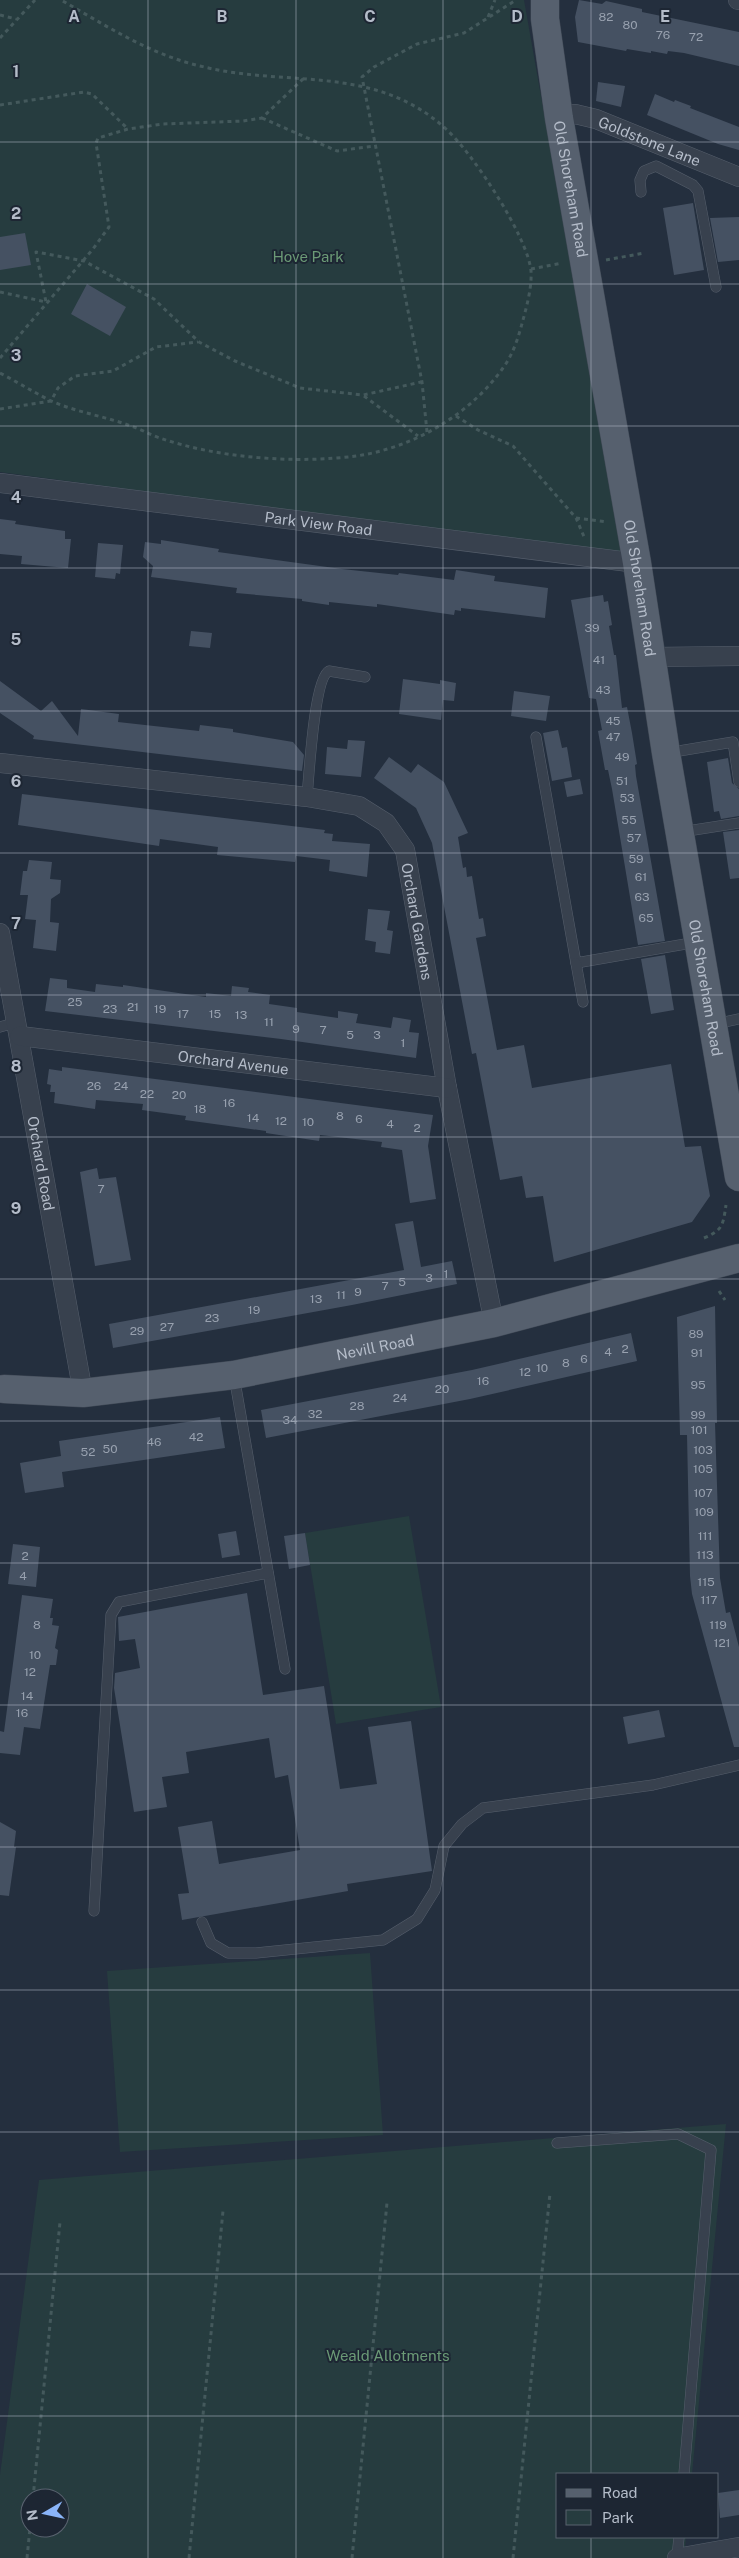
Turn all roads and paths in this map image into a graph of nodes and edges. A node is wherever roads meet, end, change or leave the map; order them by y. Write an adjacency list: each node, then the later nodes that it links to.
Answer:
1 (35, 0): 8 (path)
2 (61, 0): 10 (path)
3 (495, 0): 7 (path)
4 (516, 0): 7 (path)
5 (544, 0): 14 (main road, Old Shoreham Road)
6 (0, 15): 8 (path)
7 (488, 18): 11 (path)
8 (16, 19): 9 (path)
9 (0, 38)
10 (306, 77): 11 (path); 13 (path)
11 (364, 86): 16 (path); 22 (path)
12 (0, 105): 15 (path)
13 (262, 118): 15 (path); 16 (path)
14 (559, 118): 17 (street, Goldstone Lane); 20 (main road, Old Shoreham Road)
15 (128, 129): 21 (path)
16 (374, 146): 29 (path)
17 (739, 177)
18 (641, 192): 23 (lane)
19 (644, 253): 20 (path)
20 (596, 259): 22 (path); 38 (main road, Old Shoreham Road)
21 (82, 260): 25 (path); 25 (path); 26 (path)
22 (531, 269): 33 (path)
23 (716, 287)
24 (0, 292): 25 (path)
25 (46, 302): 27 (path)
26 (199, 342): 30 (path); 31 (path)
27 (0, 358)
28 (0, 373): 31 (path)
29 (422, 382): 30 (path); 34 (path)
30 (363, 395): 35 (path)
31 (51, 401): 32 (path); 35 (path)
32 (0, 409)
33 (456, 416): 34 (path); 37 (path)
34 (427, 432): 35 (path)
35 (418, 436)
36 (0, 483): 39 (street, Park View Road)
37 (576, 518): 38 (path); 39 (path)
38 (630, 525): 40 (main road, Old Shoreham Road)
39 (592, 558): 40 (street, Park View Road)
40 (637, 564): 42 (main road, Old Shoreham Road)
41 (739, 656): 42 (street)
42 (652, 657): 45 (main road, Old Shoreham Road)
43 (365, 677): 48 (lane)
44 (536, 737): 53 (lane)
45 (666, 753): 47 (lane); 50 (main road, Old Shoreham Road)
46 (0, 762): 48 (street, Orchard Gardens)
47 (739, 782)
48 (307, 797): 57 (street, Orchard Gardens)
49 (739, 823): 50 (lane)
50 (680, 832): 52 (main road, Old Shoreham Road)
51 (0, 933): 56 (street, Orchard Road)
52 (699, 942): 53 (lane); 55 (main road, Old Shoreham Road)
53 (576, 962): 54 (lane)
54 (583, 1002)
55 (726, 1022): 58 (main road, Old Shoreham Road)
56 (12, 1028): 57 (street, Orchard Avenue); 67 (street, Orchard Road)
57 (447, 1088): 64 (street, Orchard Gardens)
58 (739, 1177)
59 (726, 1205): 60 (path)
60 (704, 1238)
61 (739, 1258): 64 (main road, Nevill Road)
62 (719, 1291): 63 (path)
63 (725, 1300)
64 (494, 1322): 65 (main road, Nevill Road)
65 (234, 1375): 67 (main road, Nevill Road); 68 (lane)
66 (1, 1390): 67 (main road, Nevill Road)
67 (83, 1393)
68 (268, 1573): 69 (lane); 71 (lane)
69 (285, 1669)
70 (739, 1765): 72 (lane)
71 (94, 1911)
72 (202, 1922)
73 (557, 2143): 78 (lane)
74 (550, 2193): 86 (path)
75 (386, 2203): 85 (path)
76 (223, 2211): 84 (path)
77 (60, 2222): 79 (path)
78 (684, 2473)
79 (34, 2488)
80 (29, 2538): 83 (path)
81 (679, 2538): 87 (lane)
82 (739, 2547): 87 (street)
83 (27, 2558)
84 (190, 2558)
85 (352, 2558)
86 (513, 2558)
87 (677, 2558)

